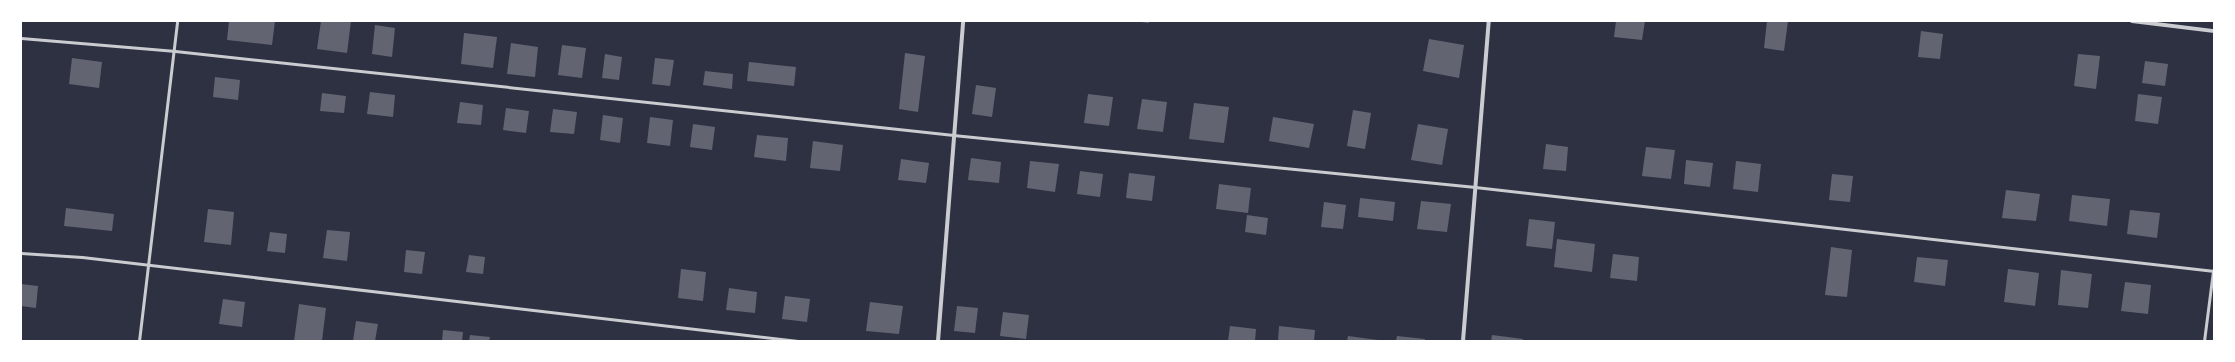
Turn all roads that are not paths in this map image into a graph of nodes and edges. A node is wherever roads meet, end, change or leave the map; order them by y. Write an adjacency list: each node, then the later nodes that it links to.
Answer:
1 (177, 21): 7 (lane)
2 (963, 21): 8 (street)
3 (1489, 21): 9 (street)
4 (2132, 21): 5 (street)
5 (2214, 31)
6 (21, 38): 7 (lane)
7 (175, 51): 8 (lane); 11 (lane)
8 (953, 135): 9 (lane); 15 (street)
9 (1475, 187): 12 (lane); 16 (street)
10 (21, 252): 11 (lane)
11 (148, 265): 13 (lane); 14 (lane)
12 (2214, 271): 17 (lane)
13 (139, 341)
14 (798, 341)
15 (938, 341)
16 (1463, 341)
17 (2204, 341)

